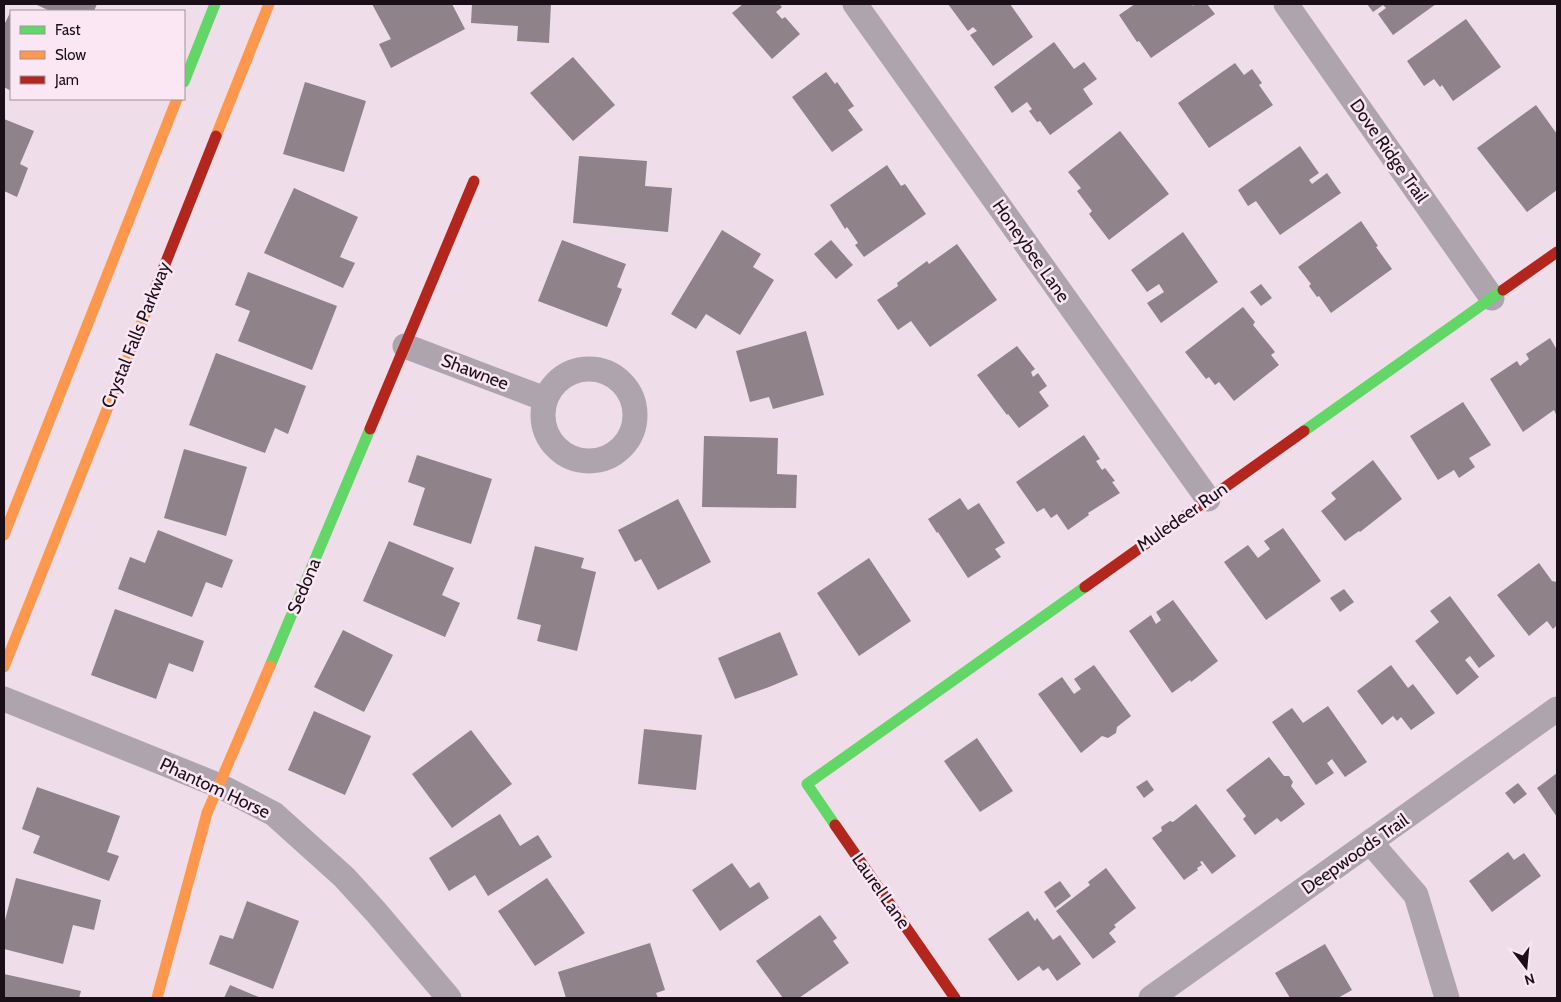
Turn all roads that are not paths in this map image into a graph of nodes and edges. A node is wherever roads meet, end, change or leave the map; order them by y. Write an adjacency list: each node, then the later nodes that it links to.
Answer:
1 (215, 4): 5 (street)
2 (269, 4): 14 (street, Crystal Falls Parkway)
3 (855, 4): 12 (street, Honeybee Lane)
4 (1286, 4): 9 (street, Dove Ridge Trail)
5 (185, 79)
6 (177, 100): 13 (street)
7 (474, 180): 10 (street, Sedona)
8 (1557, 252): 9 (street, Muledeer Run)
9 (1492, 298): 12 (street, Muledeer Run)
10 (405, 346): 11 (street, Shawnee); 18 (street, Sedona)
11 (545, 399)
12 (1208, 499): 17 (street, Muledeer Run)
13 (4, 535)
14 (4, 667)
15 (4, 699): 18 (street, Phantom Horse)
16 (1557, 709): 19 (street, Deepwoods Trail)
17 (807, 784): 22 (street, Laurel Lane)
18 (220, 786): 20 (street, Sedona); 21 (street, Phantom Horse)
19 (1370, 843): 23 (street, Deepwoods Trail); 24 (street)
20 (157, 998)
21 (449, 998)
22 (955, 998)
23 (1152, 998)
24 (1447, 998)

